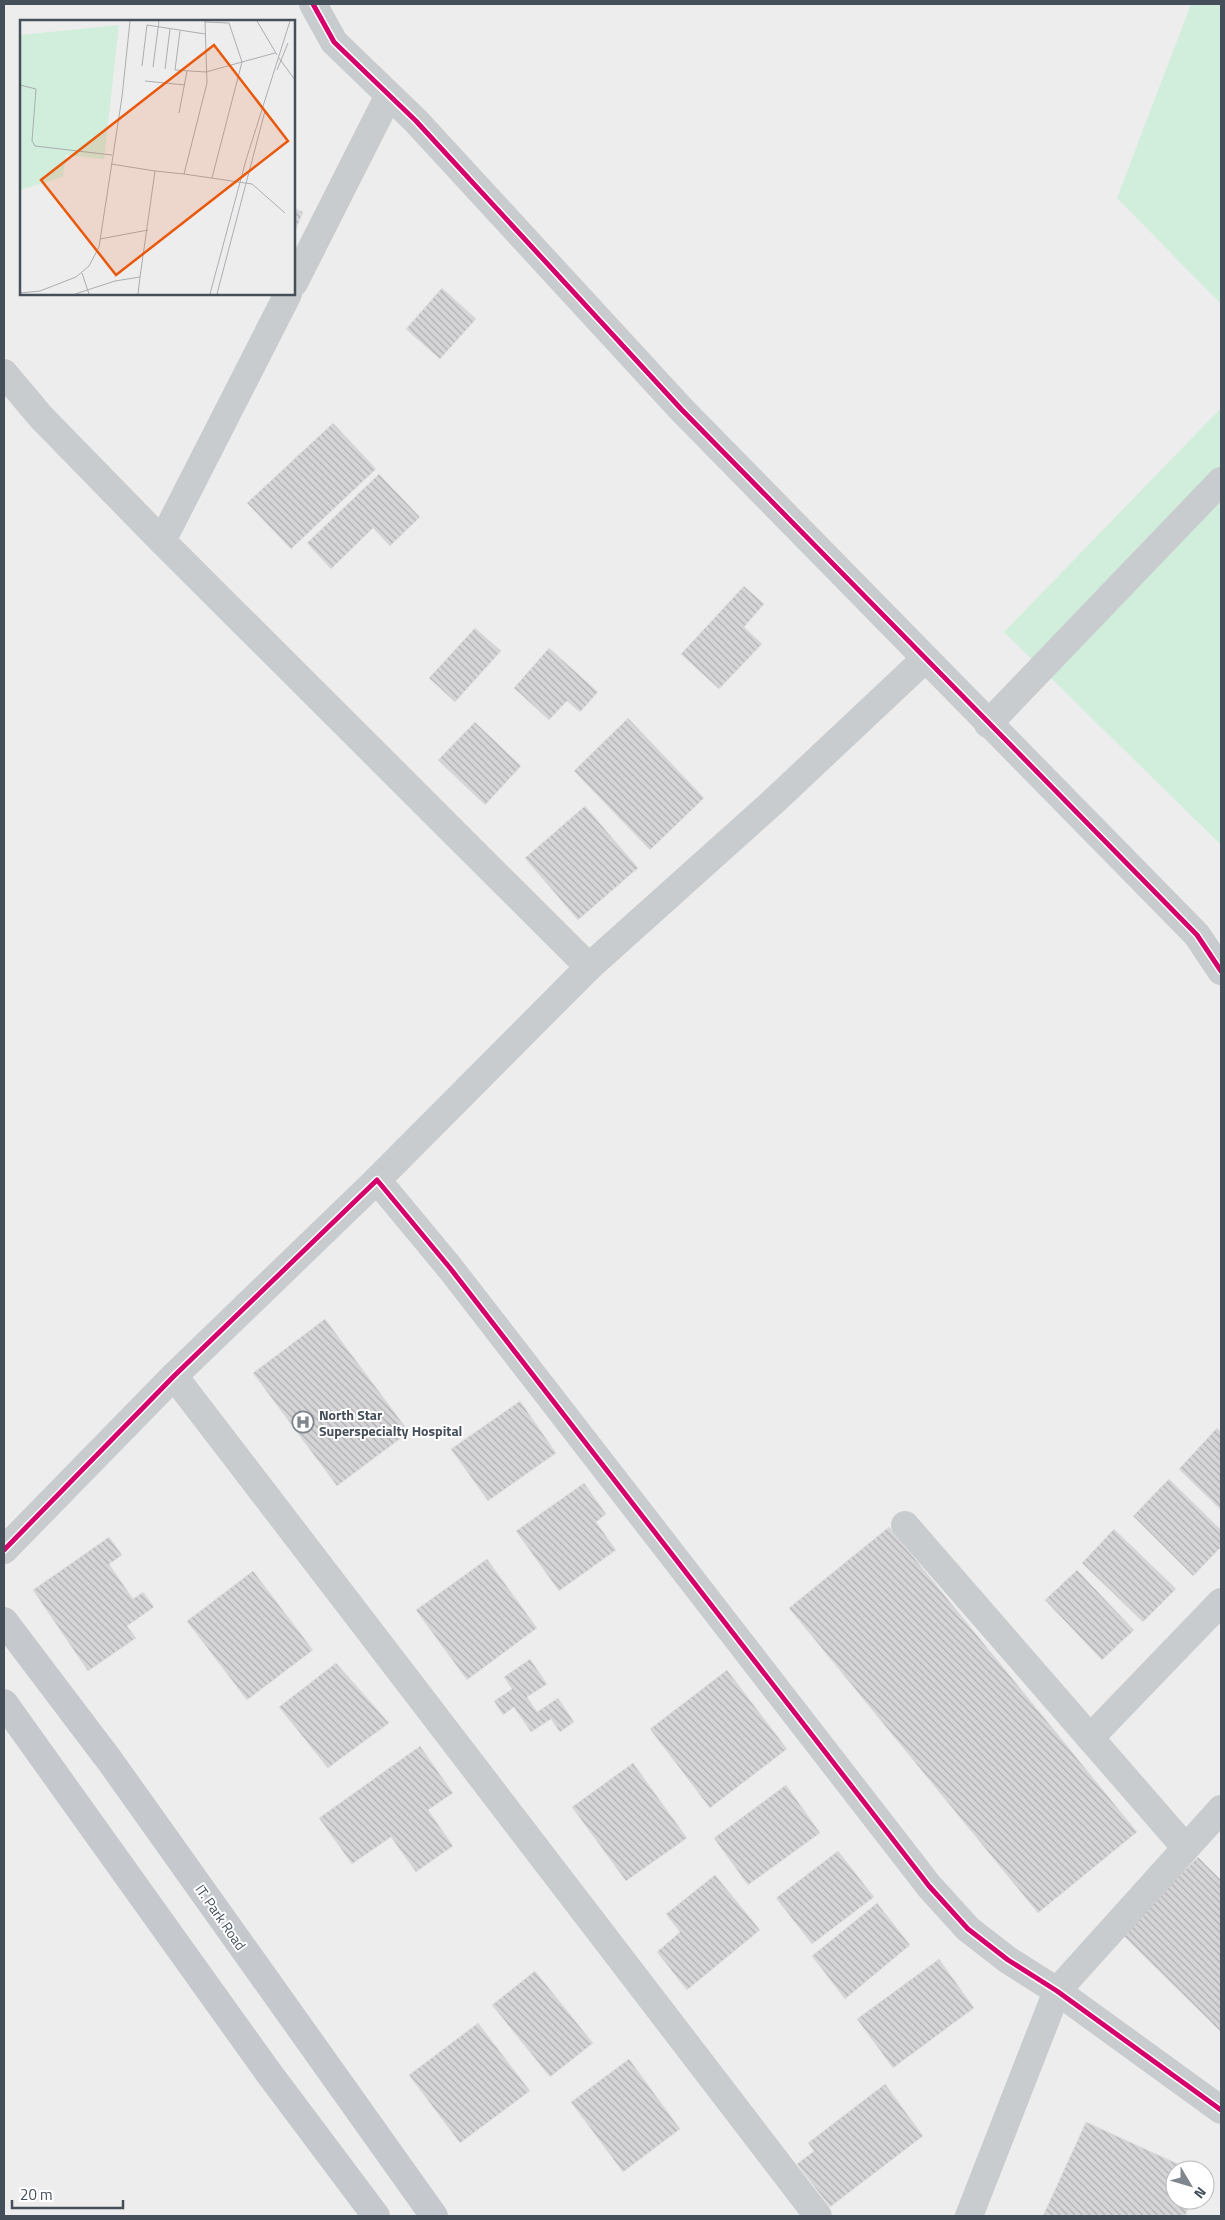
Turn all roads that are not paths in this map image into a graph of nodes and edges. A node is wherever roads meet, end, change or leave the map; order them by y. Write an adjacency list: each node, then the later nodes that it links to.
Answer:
1 (313, 4): 2 (street)
2 (388, 97): 3 (street); 8 (street)
3 (295, 281)
4 (287, 295): 7 (street)
5 (4, 373): 7 (street)
6 (1221, 481): 9 (street)
7 (162, 541): 10 (street)
8 (925, 659): 9 (street); 10 (street)
9 (988, 724): 11 (street)
10 (589, 967): 12 (street)
11 (1221, 971)
12 (377, 1180): 13 (street); 22 (street)
13 (174, 1376): 15 (street); 26 (street)
14 (905, 1525): 19 (street)
15 (4, 1550)
16 (1221, 1602): 19 (street)
17 (4, 1621): 25 (main road, IT. Park Road)
18 (4, 1703): 24 (main road)
19 (1090, 1738): 21 (street)
20 (1221, 1809): 21 (street)
21 (1185, 1847): 22 (street)
22 (1057, 1991): 23 (street); 27 (street)
23 (1221, 2110)
24 (376, 2216)
25 (434, 2216)
26 (818, 2216)
27 (968, 2216)

